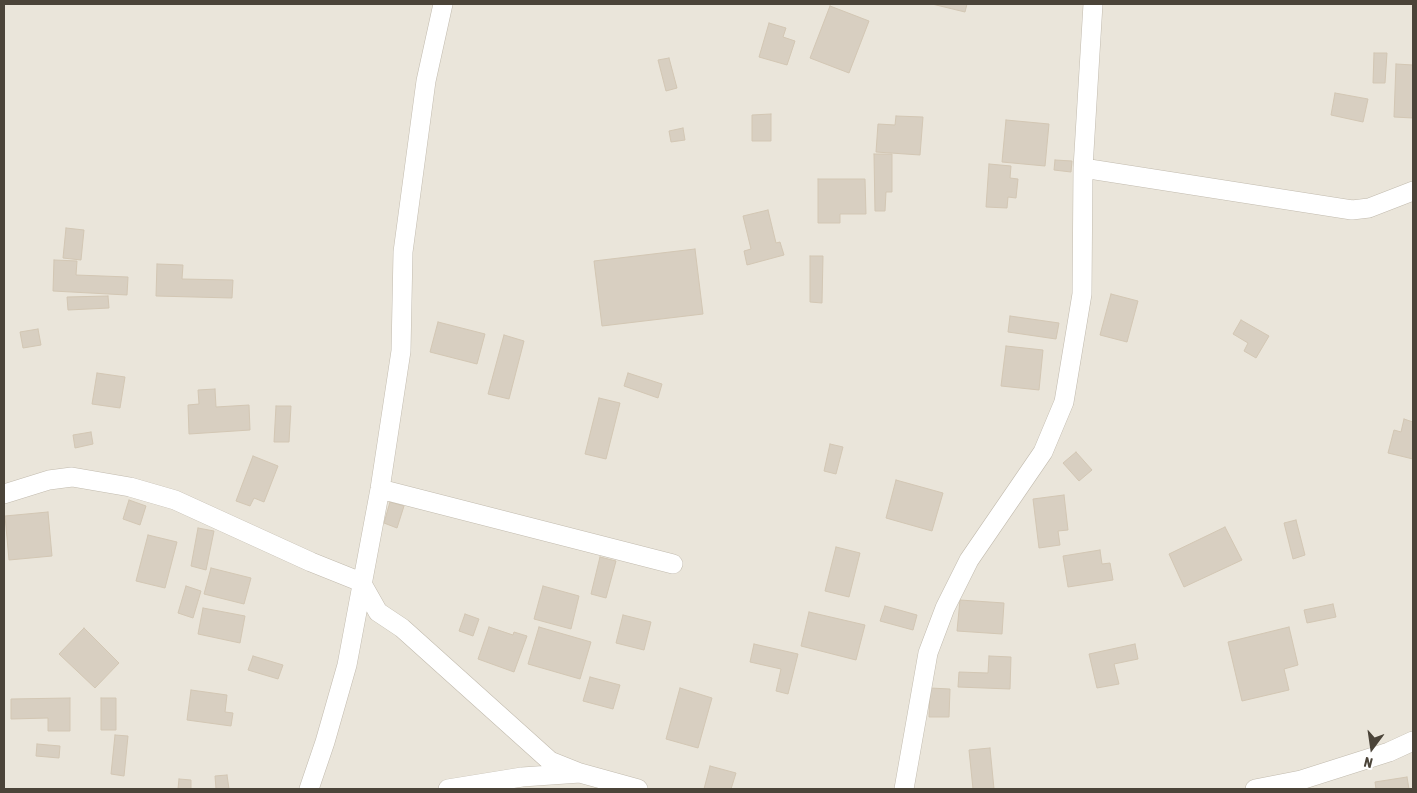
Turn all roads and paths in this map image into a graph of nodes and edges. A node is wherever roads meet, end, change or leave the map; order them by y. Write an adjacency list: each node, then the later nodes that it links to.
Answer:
1 (442, 4): 5 (street)
2 (1094, 4): 3 (street)
3 (1083, 168): 4 (street); 14 (street)
4 (1413, 192)
5 (380, 489): 7 (street); 8 (street)
6 (4, 494): 8 (street)
7 (673, 564)
8 (361, 582): 10 (street); 11 (street)
9 (1413, 741): 15 (street)
10 (570, 779): 12 (street); 13 (street)
11 (309, 789)
12 (448, 789)
13 (638, 789)
14 (904, 789)
15 (1255, 789)

